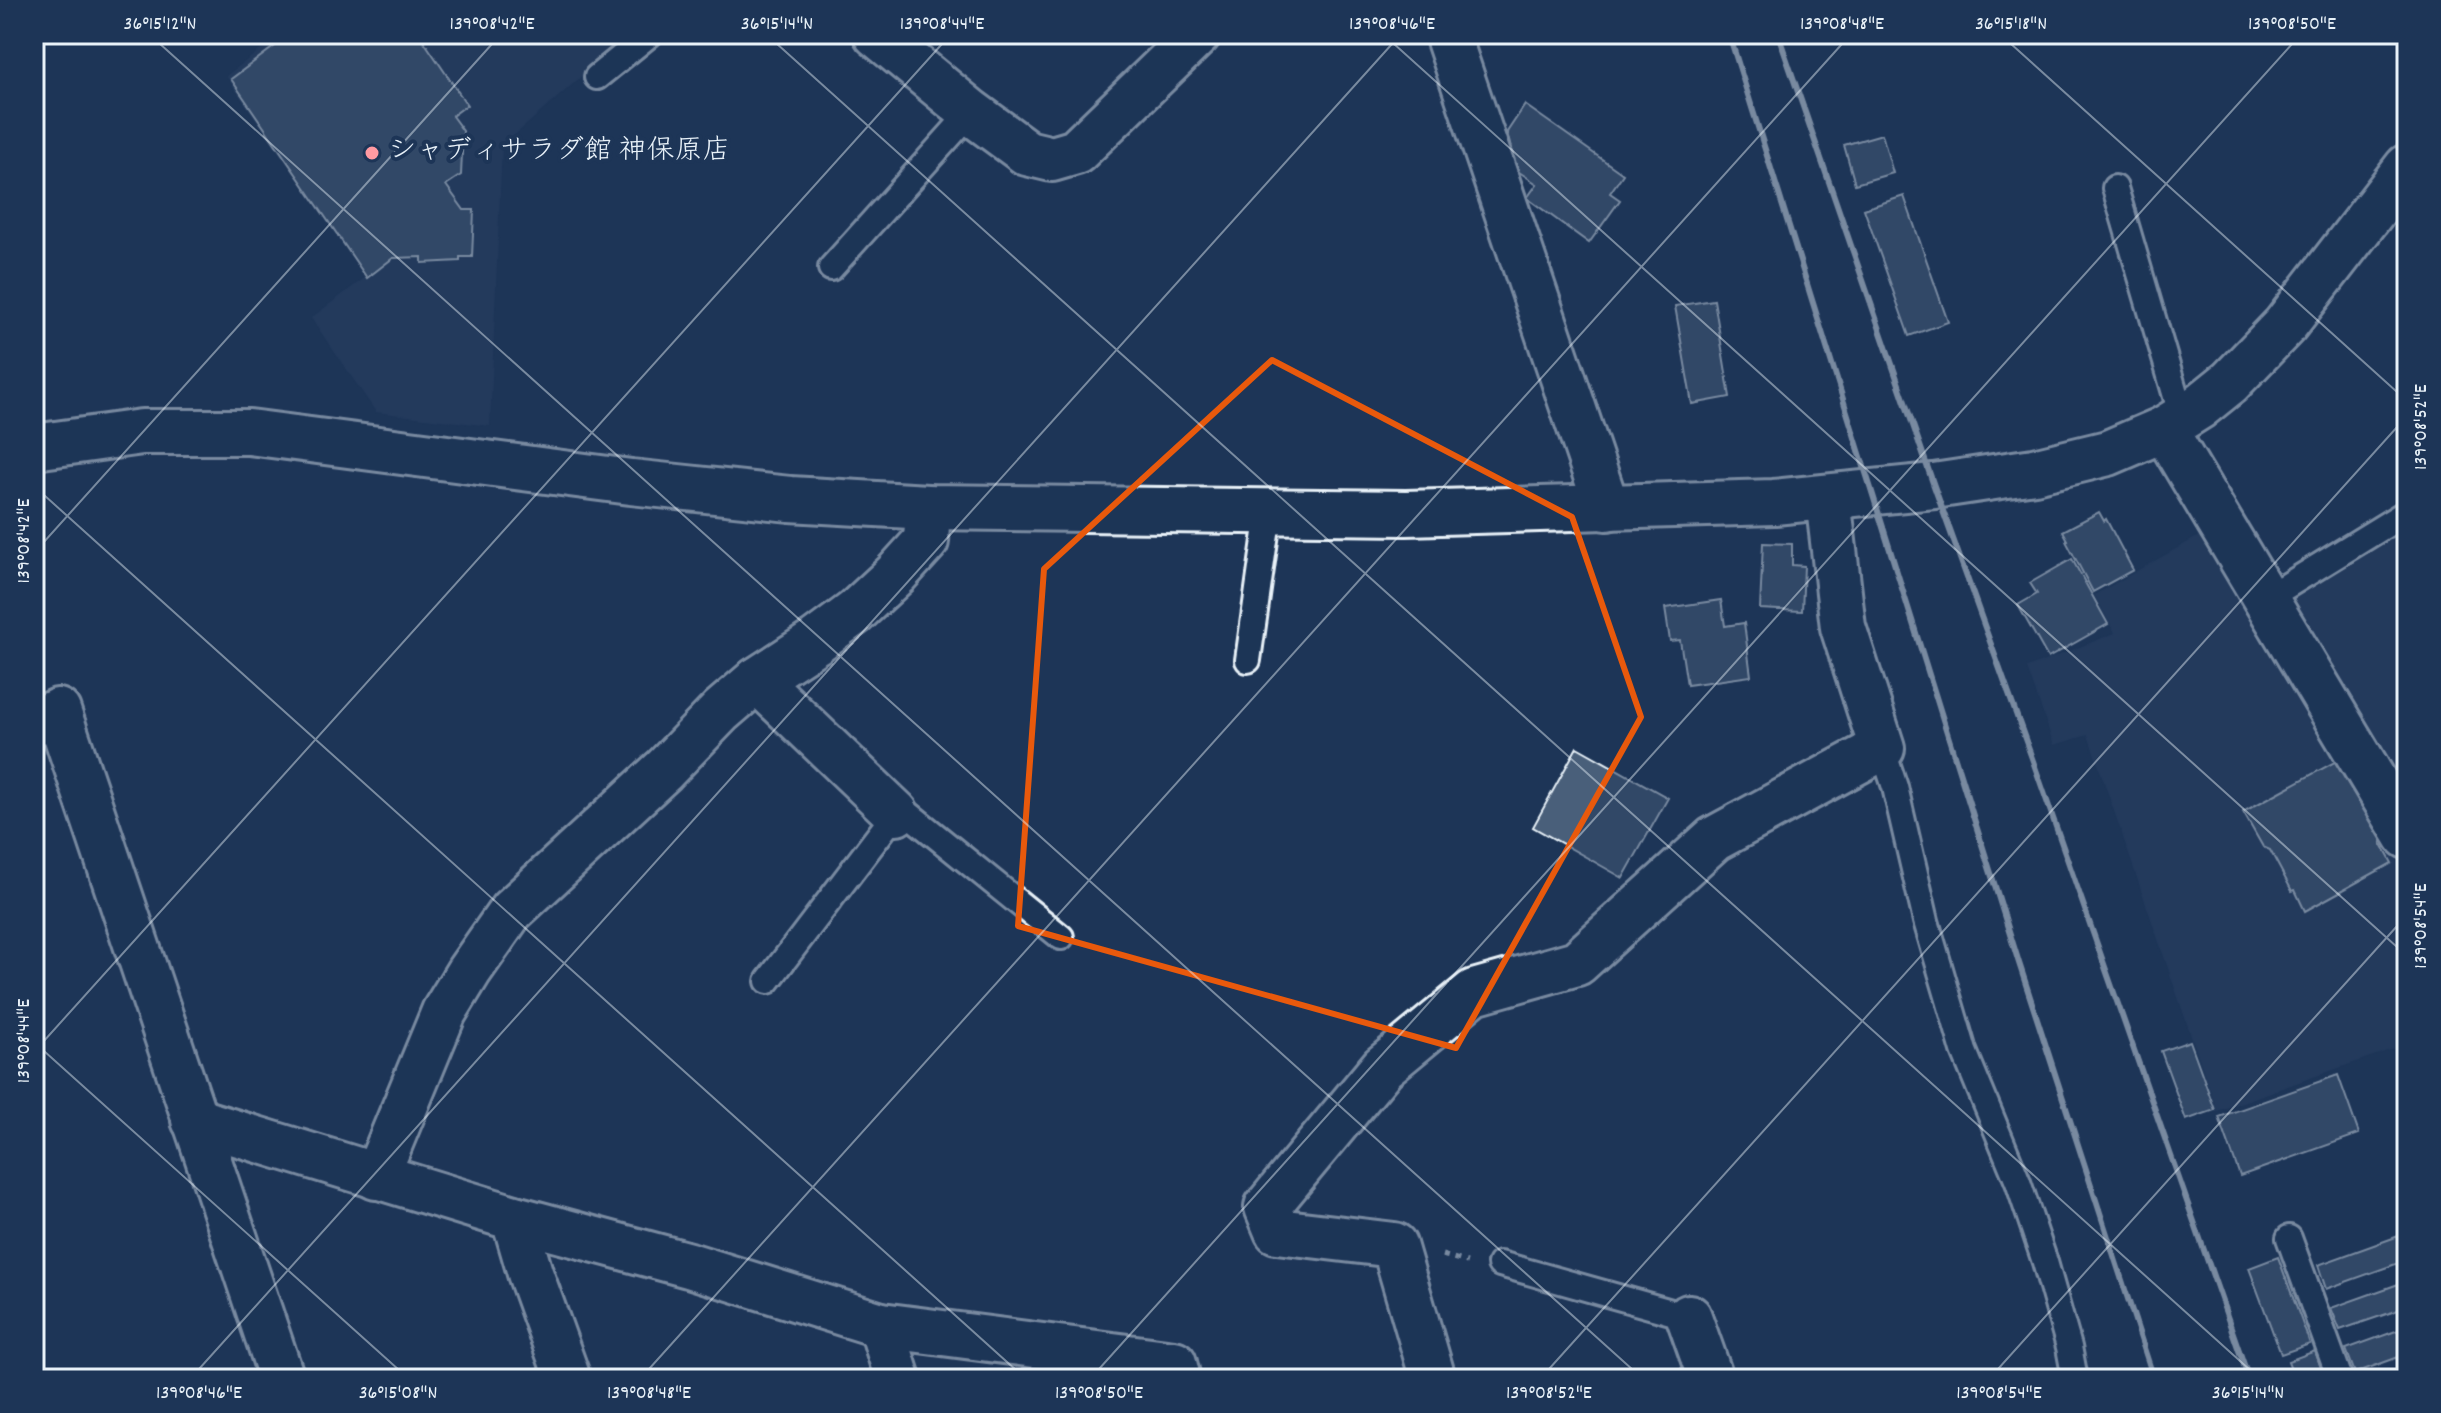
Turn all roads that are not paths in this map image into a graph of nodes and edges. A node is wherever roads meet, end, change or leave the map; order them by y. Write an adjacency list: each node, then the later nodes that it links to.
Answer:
1 (650, 34): 5 (lane)
2 (876, 34): 6 (street)
3 (1198, 34): 6 (street)
4 (1447, 34): 14 (street)
5 (597, 77)
6 (971, 112): 9 (lane)
7 (2407, 167): 10 (street)
8 (2115, 188): 10 (lane)
9 (831, 268)
10 (2173, 423): 12 (street); 17 (street)
11 (34, 447): 13 (street)
12 (1828, 498): 14 (street); 21 (street)
13 (928, 507): 15 (street); 19 (street)
14 (1607, 508): 15 (street)
15 (1269, 512): 18 (lane)
16 (2407, 512): 17 (lane)
17 (2267, 598): 23 (street)
18 (1248, 660)
19 (757, 680): 22 (street); 27 (street)
20 (34, 723): 26 (street)
21 (1882, 748): 37 (street); 39 (lane)
22 (896, 813): 24 (lane); 25 (lane)
23 (2407, 836)
24 (1061, 937)
25 (768, 981)
26 (194, 1120): 27 (street); 33 (street)
27 (376, 1177): 28 (street)
28 (514, 1218): 32 (street); 34 (street)
29 (2289, 1238): 40 (lane)
30 (1500, 1264): 31 (lane)
31 (1689, 1317): 38 (street)
32 (881, 1325): 35 (street); 36 (street)
33 (282, 1379)
34 (568, 1379)
35 (898, 1379)
36 (1178, 1379)
37 (1433, 1379)
38 (1711, 1379)
39 (2075, 1379)
40 (2340, 1379)

